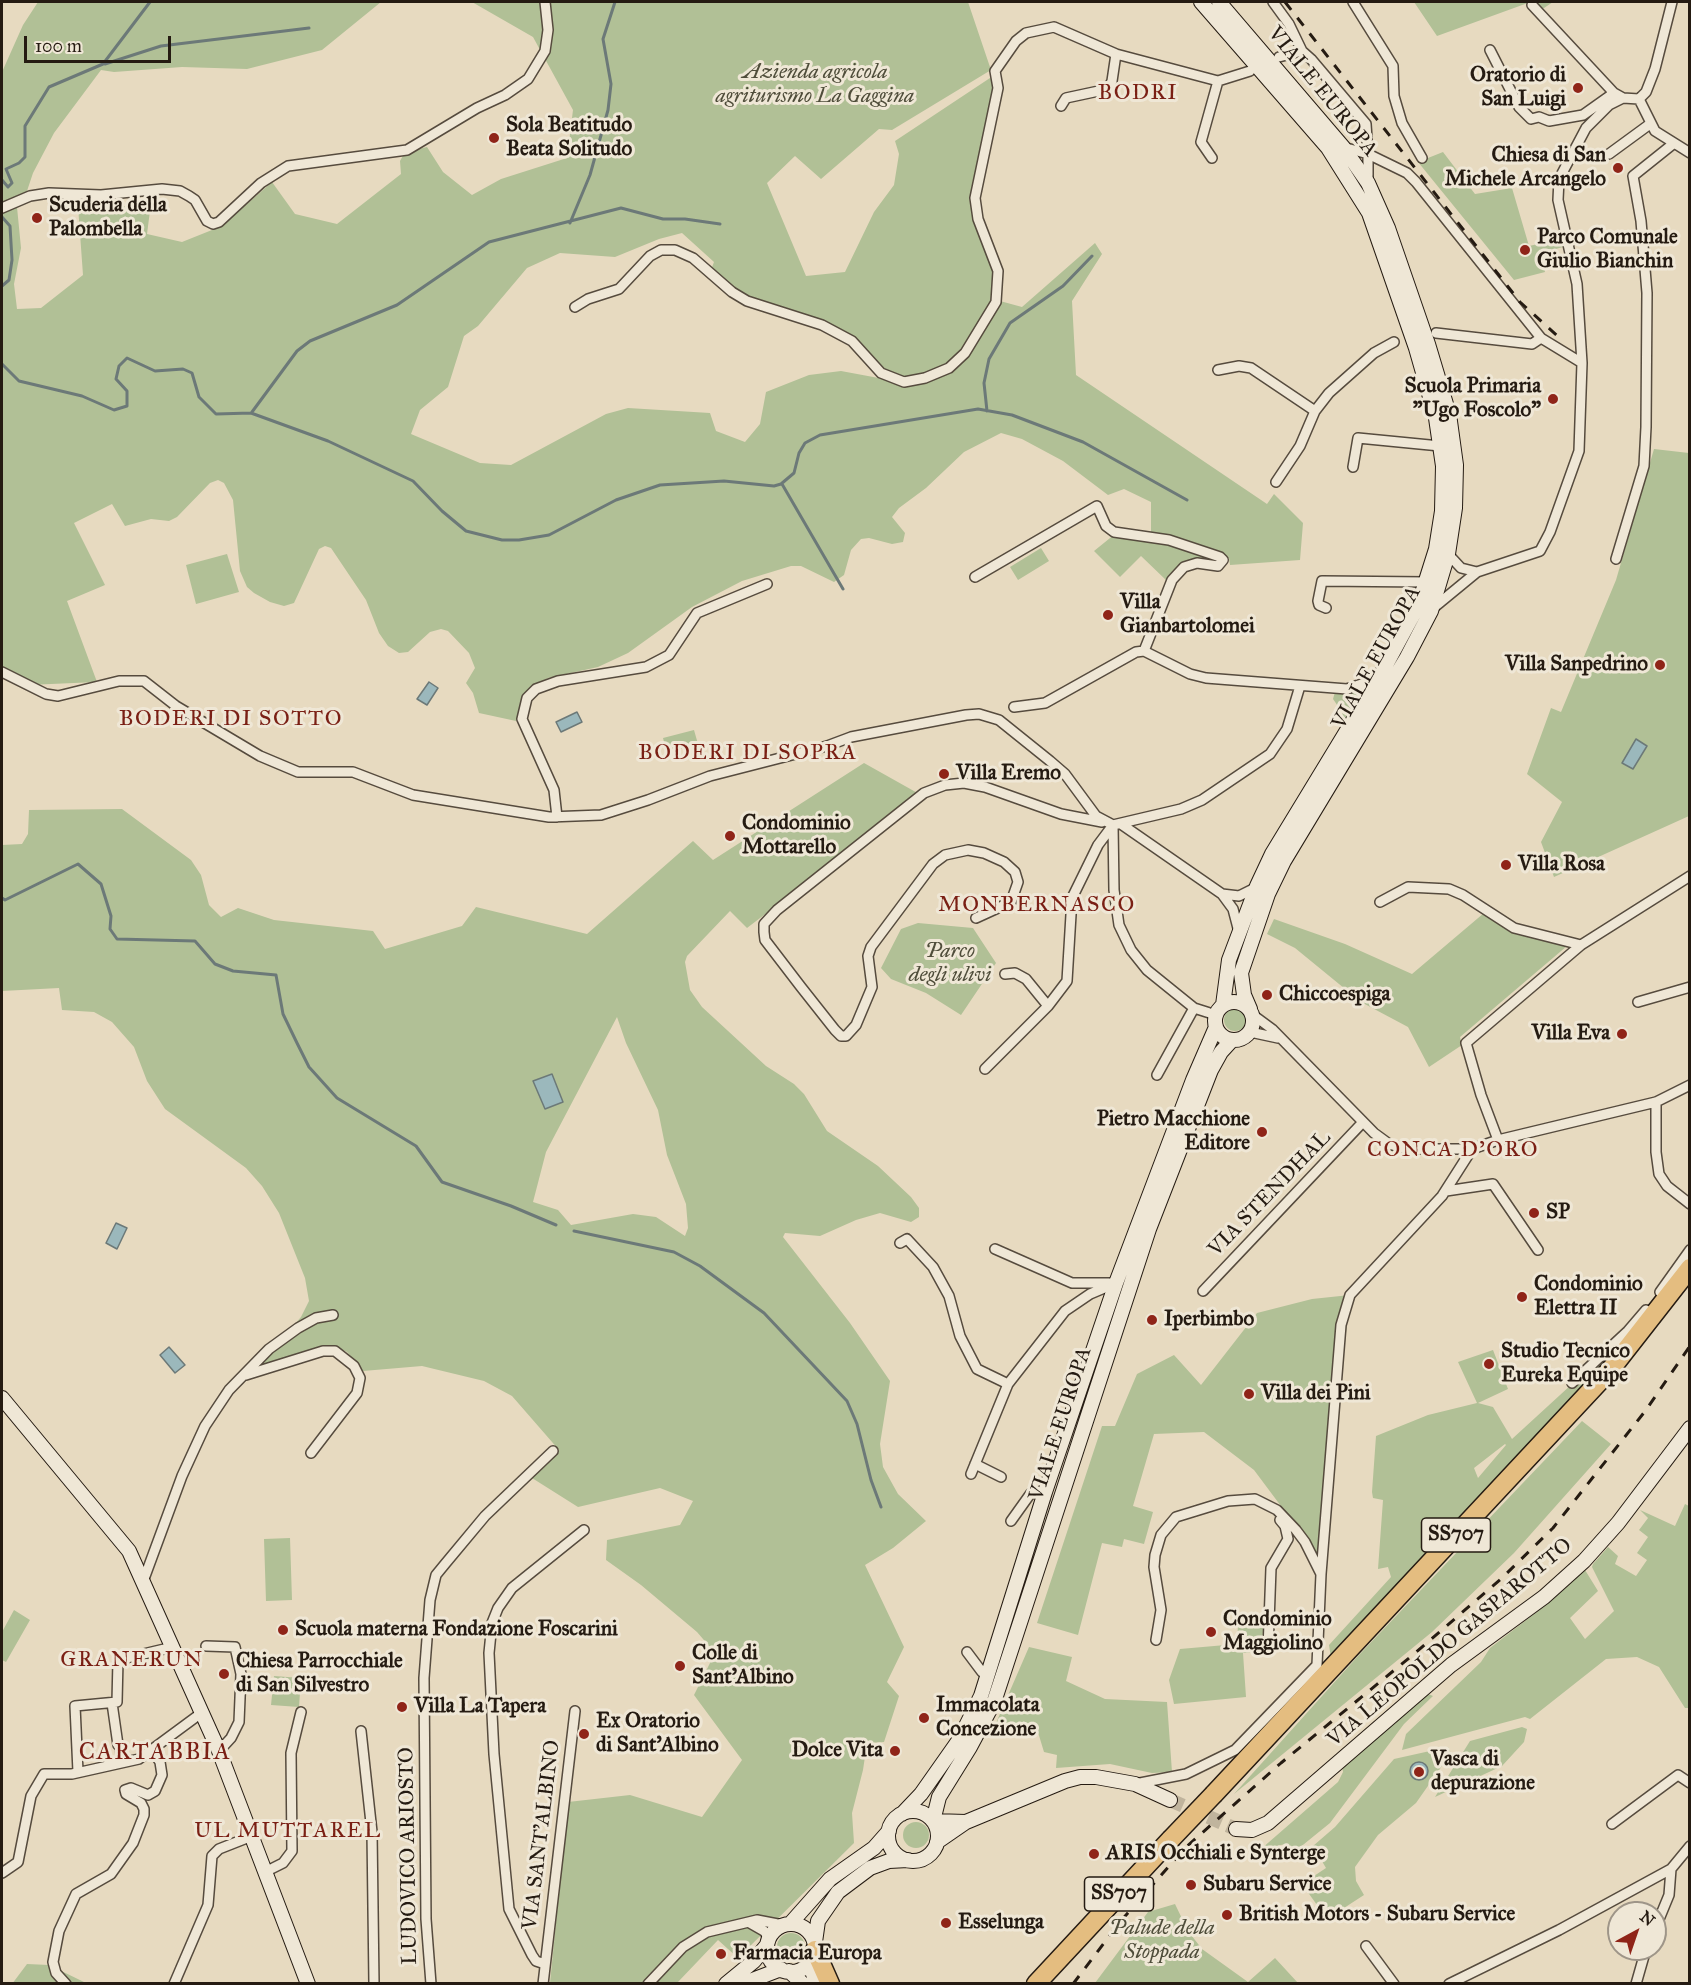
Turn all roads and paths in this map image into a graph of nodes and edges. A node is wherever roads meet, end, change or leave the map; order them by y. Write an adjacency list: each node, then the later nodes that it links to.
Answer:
1 (545, 2): 27 (street)
2 (1199, 2): 7 (street, VIALE EUROPA)
3 (1272, 2): 9 (street)
4 (1353, 2): 25 (street)
5 (1671, 2): 16 (street)
6 (1532, 5): 14 (street)
7 (1219, 6): 20 (street, VIALE EUROPA); 35 (street, VIALE EUROPA)
8 (1490, 50): 14 (street)
9 (1302, 51): 11 (street); 22 (street)
10 (1116, 54): 13 (street); 17 (street); 28 (street)
11 (1279, 57)
12 (1250, 70): 13 (street)
13 (1218, 81): 24 (street)
14 (1614, 93): 15 (street)
15 (1623, 98): 16 (street); 32 (street)
16 (1639, 99): 18 (street)
17 (1061, 106)
18 (1650, 124): 19 (street); 23 (street)
19 (1673, 144): 21 (street); 39 (street)
20 (1343, 147): 22 (street); 26 (street, VIALE EUROPA)
21 (1687, 152)
22 (1368, 154): 26 (street); 30 (street)
23 (1609, 154)
24 (1212, 158)
25 (1422, 158)
26 (1368, 183): 38 (street, VIALE EUROPA)
27 (2, 208)
28 (575, 307)
29 (1436, 333): 30 (street)
30 (1541, 338): 32 (street)
31 (1394, 342): 34 (street)
32 (1582, 363): 40 (street)
33 (1218, 370): 34 (street)
34 (1315, 411): 37 (street)
35 (1440, 446): 36 (street); 42 (street, VIALE EUROPA)
36 (1353, 467)
37 (1276, 482)
38 (1448, 554): 40 (street); 45 (street, VIALE EUROPA)
39 (1616, 559)
40 (1477, 572): 45 (street)
41 (975, 577): 46 (street)
42 (1427, 582): 44 (street); 48 (street, VIALE EUROPA)
43 (767, 584): 51 (street)
44 (1326, 608)
45 (1431, 611): 65 (street, VIALE EUROPA)
46 (1144, 651): 49 (street); 50 (street)
47 (2, 672): 51 (street)
48 (1379, 678): 49 (street); 54 (street, VIALE EUROPA)
49 (1300, 686): 52 (street)
50 (1014, 707)
51 (557, 817): 52 (street)
52 (1113, 824): 55 (street); 57 (street); 63 (street); 64 (street)
53 (1689, 876): 59 (street)
54 (1257, 886): 55 (street); 58 (street, VIALE EUROPA)
55 (1222, 894): 58 (street)
56 (1380, 902): 59 (street)
57 (976, 918)
58 (1239, 935): 66 (street, VIALE EUROPA)
59 (1581, 945): 75 (street)
60 (1005, 974): 63 (street)
61 (1689, 987): 62 (street)
62 (1638, 1002)
63 (1048, 1006): 70 (street)
64 (1194, 1008): 66 (street); 71 (street)
65 (1251, 1012): 66 (street); 67 (street, VIALE EUROPA); 68 (street)
66 (1218, 1016): 69 (street); 84 (street, VIALE EUROPA)
67 (1250, 1032): 68 (street); 69 (street, VIALE EUROPA)
68 (1280, 1039): 74 (street)
69 (1232, 1040): 122 (street, VIALE EUROPA)
70 (986, 1069)
71 (1157, 1075)
72 (1689, 1085): 73 (street)
73 (1656, 1102): 75 (street); 78 (street)
74 (1363, 1122): 76 (street); 85 (street, VIA STENDHAL)
75 (1498, 1140): 76 (street)
76 (1472, 1149): 77 (street)
77 (1446, 1191): 81 (street); 101 (street)
78 (1689, 1204)
79 (900, 1243): 89 (street)
80 (995, 1249): 84 (street)
81 (1538, 1250)
82 (1689, 1250): 88 (street)
83 (1689, 1268): 139 (highway, SS707, bridge)
84 (1116, 1283): 89 (street); 97 (street, VIALE EUROPA)
85 (1203, 1291)
86 (333, 1315): 87 (street)
87 (243, 1376): 93 (street); 102 (street)
88 (1572, 1383)
89 (1008, 1384): 94 (street)
90 (2, 1398): 102 (street)
91 (1689, 1428): 125 (street, VIA LEOPOLDO GASPAROTTO)
92 (553, 1450): 148 (street, LUDOVICO ARIOSTO)
93 (311, 1453)
94 (975, 1464): 95 (street); 96 (street)
95 (971, 1474)
96 (1001, 1477)
97 (1045, 1492): 99 (street, VIALE EUROPA); 108 (street, VIALE EUROPA)
98 (1264, 1503): 101 (street); 103 (street); 106 (street)
99 (1011, 1521)
100 (584, 1530): 142 (street, VIA SANT'ALBINO)
101 (1321, 1574): 119 (street)
102 (144, 1579): 105 (street)
103 (1156, 1640)
104 (206, 1646): 116 (street)
105 (173, 1647): 109 (street); 112 (street)
106 (1268, 1650)
107 (967, 1652): 108 (street)
108 (989, 1675): 121 (street, VIALE EUROPA)
109 (112, 1703): 114 (street); 117 (street)
110 (575, 1711): 142 (street, VIA SANT'ALBINO)
111 (301, 1712): 132 (street)
112 (200, 1714): 115 (street); 116 (street)
113 (361, 1731): 147 (street)
114 (118, 1745)
115 (152, 1750): 117 (street); 144 (street)
116 (219, 1751): 127 (street)
117 (78, 1772): 133 (street)
118 (1689, 1783): 124 (street)
119 (1135, 1784): 120 (street); 123 (street)
120 (1170, 1800)
121 (902, 1814): 122 (street); 126 (street)
122 (933, 1821): 123 (street); 128 (street)
123 (966, 1822): 128 (street)
124 (1612, 1824)
125 (1236, 1829)
126 (889, 1831): 130 (street); 136 (street)
127 (252, 1836): 132 (street); 145 (street)
128 (937, 1842): 130 (street)
129 (1689, 1846): 131 (street)
130 (908, 1860): 140 (street)
131 (1671, 1869): 134 (street); 159 (street)
132 (266, 1872): 146 (street)
133 (2, 1873)
134 (1666, 1901)
135 (750, 1923): 136 (street); 137 (street); 150 (street)
136 (786, 1924): 137 (street); 140 (street)
137 (768, 1941): 143 (street); 151 (street)
138 (1366, 1946): 158 (street)
139 (1068, 1950): 156 (highway); 157 (highway, SS707)
140 (813, 1953): 143 (street); 154 (street); 155 (highway)
141 (1642, 1961): 160 (street)
142 (545, 1964): 149 (street, VIA SANT'ALBINO)
143 (785, 1970): 152 (street); 153 (street)
144 (66, 1983)
145 (174, 1983)
146 (308, 1983)
147 (374, 1983)
148 (431, 1983)
149 (543, 1983)
150 (648, 1983)
151 (726, 1983)
152 (742, 1983)
153 (803, 1983)
154 (817, 1983)
155 (830, 1983)
156 (1026, 1983)
157 (1036, 1983)
158 (1394, 1983)
159 (1449, 1983)
160 (1636, 1983)

